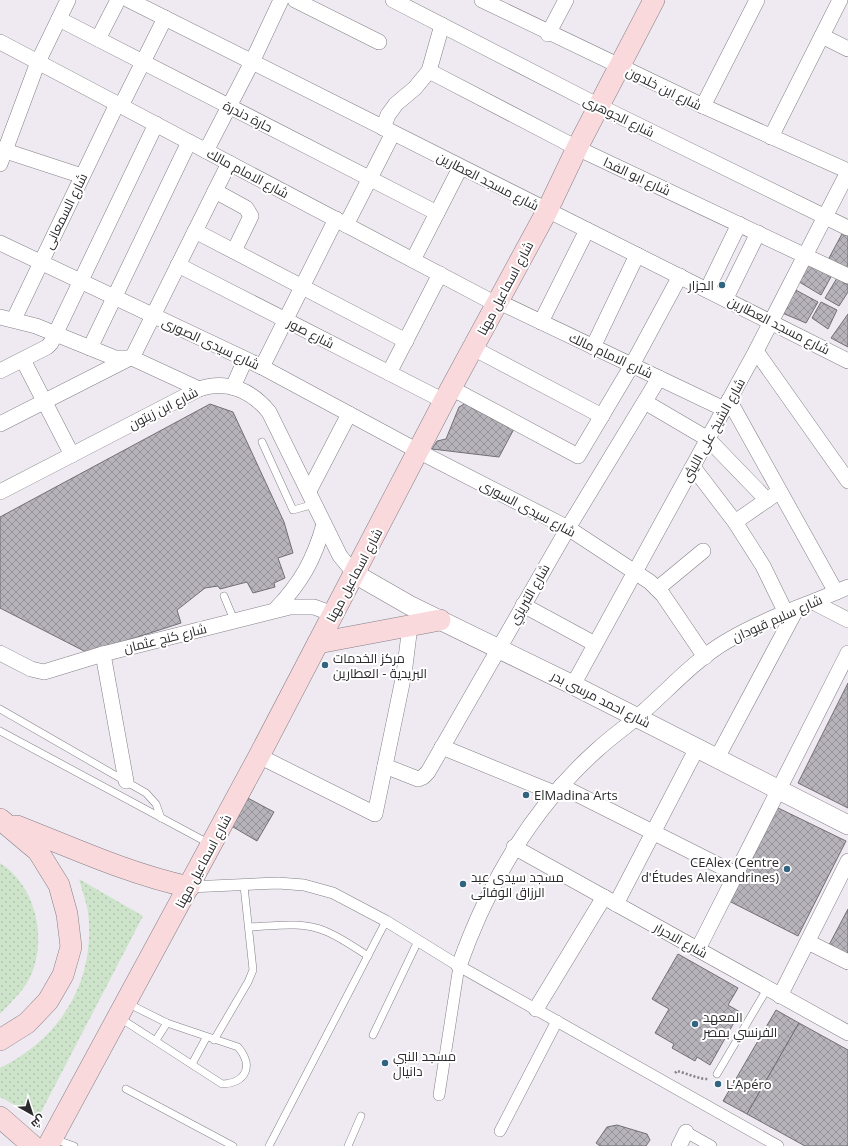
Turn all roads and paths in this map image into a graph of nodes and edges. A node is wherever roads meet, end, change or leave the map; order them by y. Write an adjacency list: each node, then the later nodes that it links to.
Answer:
1 (68, 0): 13 (street)
2 (118, 0): 17 (street)
3 (129, 0): 12 (street, شارع مسجد العطارين)
4 (281, 0): 23 (street)
5 (295, 0): 19 (street)
6 (393, 0): 14 (street, شارع الجوهرى)
7 (566, 0): 15 (street)
8 (654, 0): 24 (main road, شارع اسماعيل مهنا)
9 (757, 0): 28 (street)
10 (840, 0): 16 (street)
11 (492, 2): 15 (street, شارع ابن خلدون)
12 (157, 10): 22 (street, شارع السمعانى); 23 (street, شارع مسجد العطارين)
13 (59, 20): 17 (street, حارة دندرة); 21 (street)
14 (442, 25): 25 (street); 27 (street, شارع الجوهرى)
15 (548, 34): 24 (street, شارع ابن خلدون)
16 (822, 36): 20 (street); 32 (street)
17 (98, 39): 22 (street, حارة دندرة)
18 (0, 42): 21 (street, شارع الامام مالك)
19 (379, 42)
20 (848, 50)
21 (38, 62): 26 (street, شارع الامام مالك); 36 (street)
22 (142, 62): 26 (street, شارع السمعانى); 29 (street, حارة دندرة)
23 (252, 62): 29 (street); 31 (street, شارع مسجد العطارين)
24 (620, 67): 27 (main road, شارع اسماعيل مهنا); 28 (street, شارع ابن خلدون)
25 (429, 71): 31 (street); 34 (street, شارع ابو الفدا)
26 (119, 105): 30 (street, شارع الامام مالك); 40 (street, شارع السمعانى)
27 (599, 106): 34 (main road, شارع اسماعيل مهنا); 45 (street, شارع الجوهرى)
28 (703, 106): 32 (street, شارع ابن خلدون)
29 (229, 107): 35 (street); 41 (street, حارة دندرة)
30 (156, 124): 33 (street, شارع الامام مالك); 62 (street)
31 (388, 131): 38 (street, شارع مسجد العطارين); 41 (street)
32 (772, 137): 39 (street, شارع ابن خلدون)
33 (189, 142): 35 (street, شارع الامام مالك); 65 (street)
34 (577, 148): 43 (main road, شارع اسماعيل مهنا); 47 (street, شارع ابو الفدا)
35 (206, 151): 37 (street, شارع الامام مالك)
36 (2, 155): 40 (street)
37 (229, 163): 42 (street); 46 (street, شارع الامام مالك)
38 (460, 168): 43 (street, شارع مسجد العطارين); 44 (street)
39 (848, 172): 45 (street, شارع الشيخ على الليثى)
40 (82, 176): 57 (street, شارع السمعانى)
41 (370, 179): 44 (street, حارة دندرة); 46 (street)
42 (215, 191): 50 (street); 53 (street)
43 (547, 211): 49 (street, شارع مسجد العطارين); 67 (main road, شارع اسماعيل مهنا)
44 (437, 213): 56 (street)
45 (825, 216): 48 (street, شارع الجوهرى); 55 (street, شارع الشيخ على الليثى)
46 (341, 222): 56 (street, شارع الامام مالك); 63 (street)
47 (739, 224): 51 (street, شارع ابو الفدا); 64 (street)
48 (848, 228)
49 (586, 230): 54 (street, شارع مسجد العطارين); 71 (street)
50 (195, 231): 53 (street); 58 (street)
51 (758, 233): 55 (street, شارع ابو الفدا); 66 (street)
52 (0, 243): 57 (street, شارع سيدى الصورى)
53 (234, 251): 63 (street)
54 (637, 255): 60 (street, شارع مسجد العطارين); 75 (street)
55 (806, 255): 61 (street, شارع ابو الفدا); 72 (street, شارع الشيخ على الليثى)
56 (413, 260): 59 (street, شارع الامام مالك)
57 (41, 263): 62 (street, شارع سيدى الصورى); 69 (street, شارع السمعانى)
58 (178, 265): 68 (street); 70 (street, شارع صور)
59 (440, 274): 67 (street, شارع الامام مالك); 74 (street)
60 (680, 276): 64 (street, شارع مسجد العطارين); 83 (street)
61 (848, 276)
62 (81, 282): 65 (street, شارع سيدى الصورى); 73 (street)
63 (302, 287): 70 (street); 74 (street)
64 (707, 290): 66 (street, شارع مسجد العطارين)
65 (113, 297): 68 (street, شارع سيدى الصورى); 76 (street)
66 (726, 298): 72 (street, شارع مسجد العطارين)
67 (496, 303): 71 (street, شارع الامام مالك); 77 (main road, شارع اسماعيل مهنا)
68 (153, 316): 79 (street); 81 (street, شارع سيدى الصورى)
69 (7, 318): 73 (street)
70 (286, 320): 84 (street); 86 (street, شارع صور)
71 (541, 322): 75 (street, شارع الامام مالك)
72 (772, 322): 78 (street, شارع الشيخ على الليثى); 82 (street, شارع مسجد العطارين)
73 (56, 334): 76 (street); 80 (street)
74 (406, 341): 86 (street)
75 (593, 347): 83 (street, شارع الامام مالك)
76 (90, 348): 79 (street)
77 (473, 348): 90 (main road, شارع اسماعيل مهنا); 95 (street)
78 (756, 351): 93 (street, شارع الشيخ على الليثى); 102 (street)
79 (132, 358): 89 (street); 91 (street)
80 (23, 360): 85 (street); 91 (street)
81 (245, 360): 84 (street, شارع سيدى الصورى); 88 (street)
82 (848, 364)
83 (632, 365): 87 (street, شارع الامام مالك); 95 (street)
84 (262, 367): 94 (street, شارع سيدى الصورى)
85 (0, 371)
86 (389, 373): 90 (street, شارع صور)
87 (659, 378): 92 (street, شارع التبريزي); 93 (street, شارع الامام مالك)
88 (233, 387): 89 (street, شارع ابن زيتون); 105 (street, شارع ابن زيتون)
89 (199, 389): 100 (street, شارع ابن زيتون)
90 (448, 394): 95 (street, شارع صور); 99 (main road, شارع اسماعيل مهنا)
91 (45, 401): 96 (street); 100 (street)
92 (645, 402): 97 (street); 109 (street, شارع التبريزي)
93 (726, 404): 97 (street, شارع الشيخ على الليثى); 104 (street)
94 (349, 414): 99 (street, شارع سيدى الصورى); 105 (street)
95 (602, 416)
96 (0, 424)
97 (708, 439): 101 (street, شارع الشيخ على الليثى); 106 (street)
98 (262, 442): 105 (lane)
99 (418, 451): 109 (street, شارع سيدى السورى); 112 (main road, شارع اسماعيل مهنا)
100 (72, 454): 103 (street, شارع ابن زيتون)
101 (692, 467): 107 (street); 111 (street, شارع الشيخ على الليثى)
102 (848, 481)
103 (2, 487)
104 (780, 490): 106 (street); 114 (street)
105 (312, 498): 108 (street, شارع ابن زيتون)
106 (767, 500): 107 (street)
107 (735, 522): 119 (street)
108 (324, 524): 112 (street, شارع ابن زيتون); 118 (street)
109 (568, 528): 111 (street, شارع سيدى السورى); 117 (street, شارع التبريزي)
110 (703, 551): 113 (street)
111 (635, 572): 113 (street, شارع سيدى السورى); 126 (street, شارع الشيخ على الليثى)
112 (355, 574): 120 (main road, شارع اسماعيل مهنا); 122 (street, شارع احمد مرسى بدر)
113 (657, 589): 131 (street, شارع سيدى السورى)
114 (842, 590): 116 (street, شارع سليم قيودان)
115 (224, 596): 121 (lane)
116 (813, 602): 119 (street, شارع سليم قيودان); 123 (street)
117 (523, 605): 126 (street); 127 (street, شارع التبريزي)
118 (275, 610): 120 (street, شارع كنج عثمان); 121 (street, شارع كنج عثمان)
119 (791, 611): 131 (street, شارع سليم قيودان); 139 (street)
120 (333, 614): 125 (main road, شارع اسماعيل مهنا)
121 (234, 620): 130 (street, شارع كنج عثمان)
122 (440, 620): 124 (main road); 127 (street, شارع احمد مرسى بدر)
123 (848, 620)
124 (410, 626): 125 (main road); 140 (street)
125 (318, 643): 138 (main road, شارع اسماعيل مهنا)
126 (595, 644): 132 (street, شارع الشيخ على الليثى)
127 (498, 647): 132 (street, شارع احمد مرسى بدر); 136 (street, شارع التبريزي)
128 (848, 652): 143 (street)
129 (0, 653): 130 (street, شارع كنج عثمان)
130 (103, 654): 141 (street)
131 (705, 657): 134 (street, شارع سليم قيودان)
132 (573, 685): 134 (street, شارع احمد مرسى بدر)
133 (0, 709): 141 (lane)
134 (636, 718): 137 (street, شارع احمد مرسى بدر); 142 (street, شارع سليم قيودان)
135 (0, 731): 144 (lane)
136 (442, 747): 140 (street, شارع التبريزي); 142 (street)
137 (697, 748): 139 (street, شارع احمد مرسى بدر); 147 (street)
138 (259, 756): 140 (street); 148 (main road, شارع اسماعيل مهنا)
139 (717, 758): 143 (street, شارع احمد مرسى بدر)
140 (385, 766)
141 (126, 781): 144 (lane)
142 (557, 790): 147 (street); 149 (street, شارع سليم قيودان)
143 (779, 790): 146 (street, شارع احمد مرسى بدر); 151 (street)
144 (161, 818): 148 (lane)
145 (1, 820): 153 (main road); 171 (main road)
146 (848, 825)
147 (653, 832): 151 (street); 154 (street)
148 (212, 845): 153 (main road, شارع اسماعيل مهنا)
149 (514, 847): 154 (street, شارع الاحرار); 162 (street, شارع سليم قيودان)
150 (848, 861): 158 (street)
151 (736, 874): 159 (street)
152 (244, 886): 153 (street); 155 (street); 156 (lane)
153 (189, 887): 165 (main road, شارع اسماعيل مهنا)
154 (610, 900): 159 (street, شارع الاحرار); 164 (street)
155 (386, 921): 157 (street); 160 (lane)
156 (249, 927): 160 (lane); 173 (lane)
157 (418, 940): 162 (street); 169 (lane)
158 (808, 942): 161 (street); 163 (street)
159 (698, 949): 163 (street, شارع الاحرار)
160 (368, 956): 184 (lane)
161 (848, 962)
162 (459, 966): 164 (street); 178 (street)
163 (774, 993): 168 (street, شارع الاحرار); 175 (lane)
164 (536, 1009): 166 (street)
165 (122, 1010): 167 (lane); 172 (lane); 183 (main road, شارع اسماعيل مهنا)
166 (557, 1021): 181 (street); 191 (street)
167 (166, 1023): 170 (lane); 172 (lane)
168 (848, 1033)
169 (373, 1035)
170 (206, 1038): 173 (lane); 174 (lane)
171 (0, 1040)
172 (156, 1040): 174 (lane)
173 (214, 1040): 174 (lane)
174 (192, 1064)
175 (717, 1074): 176 (path)
176 (672, 1077)
177 (126, 1089): 187 (lane)
178 (440, 1095)
179 (361, 1116): 188 (lane)
180 (0, 1117): 185 (main road)
181 (500, 1131)
182 (686, 1132): 189 (street); 190 (street)
183 (50, 1142): 186 (lane)
184 (271, 1145)
185 (33, 1146)
186 (74, 1146)
187 (233, 1146)
188 (348, 1146)
189 (679, 1146)
190 (711, 1146)
191 (778, 1146)

